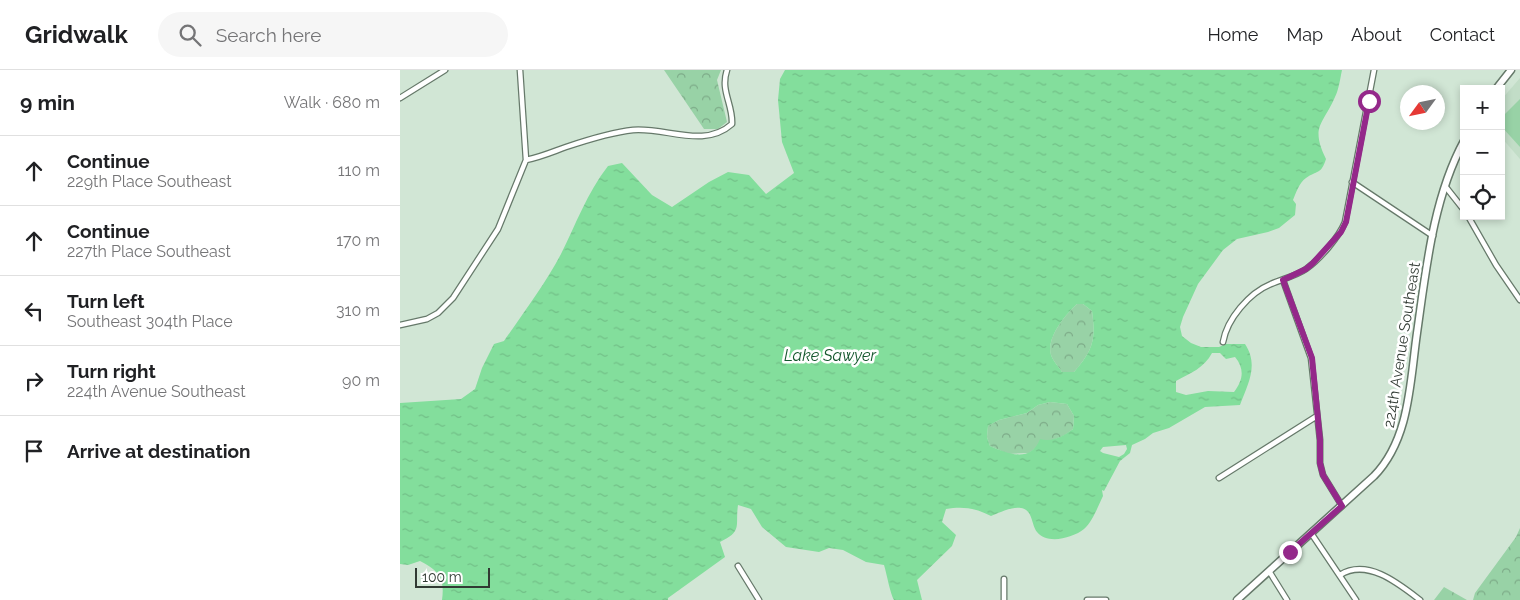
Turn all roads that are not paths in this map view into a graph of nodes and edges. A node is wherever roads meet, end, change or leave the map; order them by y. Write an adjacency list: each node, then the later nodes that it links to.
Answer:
1 (445, 70): 7 (street)
2 (520, 70): 9 (street)
3 (727, 70): 9 (street)
4 (1374, 70): 10 (street)
5 (1511, 70): 6 (street)
6 (1499, 85)
7 (400, 98)
8 (1460, 150): 11 (street, 224th Avenue Southeast)
9 (526, 160): 17 (street)
10 (1352, 182): 14 (street); 15 (street)
11 (1445, 186): 12 (street); 14 (street, 224th Avenue Southeast)
12 (1460, 205)
13 (1470, 220): 16 (street)
14 (1433, 236): 21 (street, 224th Avenue Southeast)
15 (1283, 280): 18 (street); 19 (street)
16 (1520, 300)
17 (400, 325)
18 (1223, 342)
19 (1318, 416): 20 (street); 21 (street)
20 (1219, 478)
21 (1342, 506): 22 (street, 224th Avenue Southeast)
22 (1311, 534): 24 (street, 224th Avenue Southeast); 25 (street)
23 (738, 566): 27 (street)
24 (1268, 571): 31 (street, 224th Avenue Southeast); 32 (street)
25 (1340, 576): 33 (street); 34 (street)
26 (1004, 579): 28 (street)
27 (759, 600)
28 (1004, 600)
29 (1087, 600): 30 (street)
30 (1106, 600)
31 (1237, 600)
32 (1287, 600)
33 (1356, 600)
34 (1420, 600)

